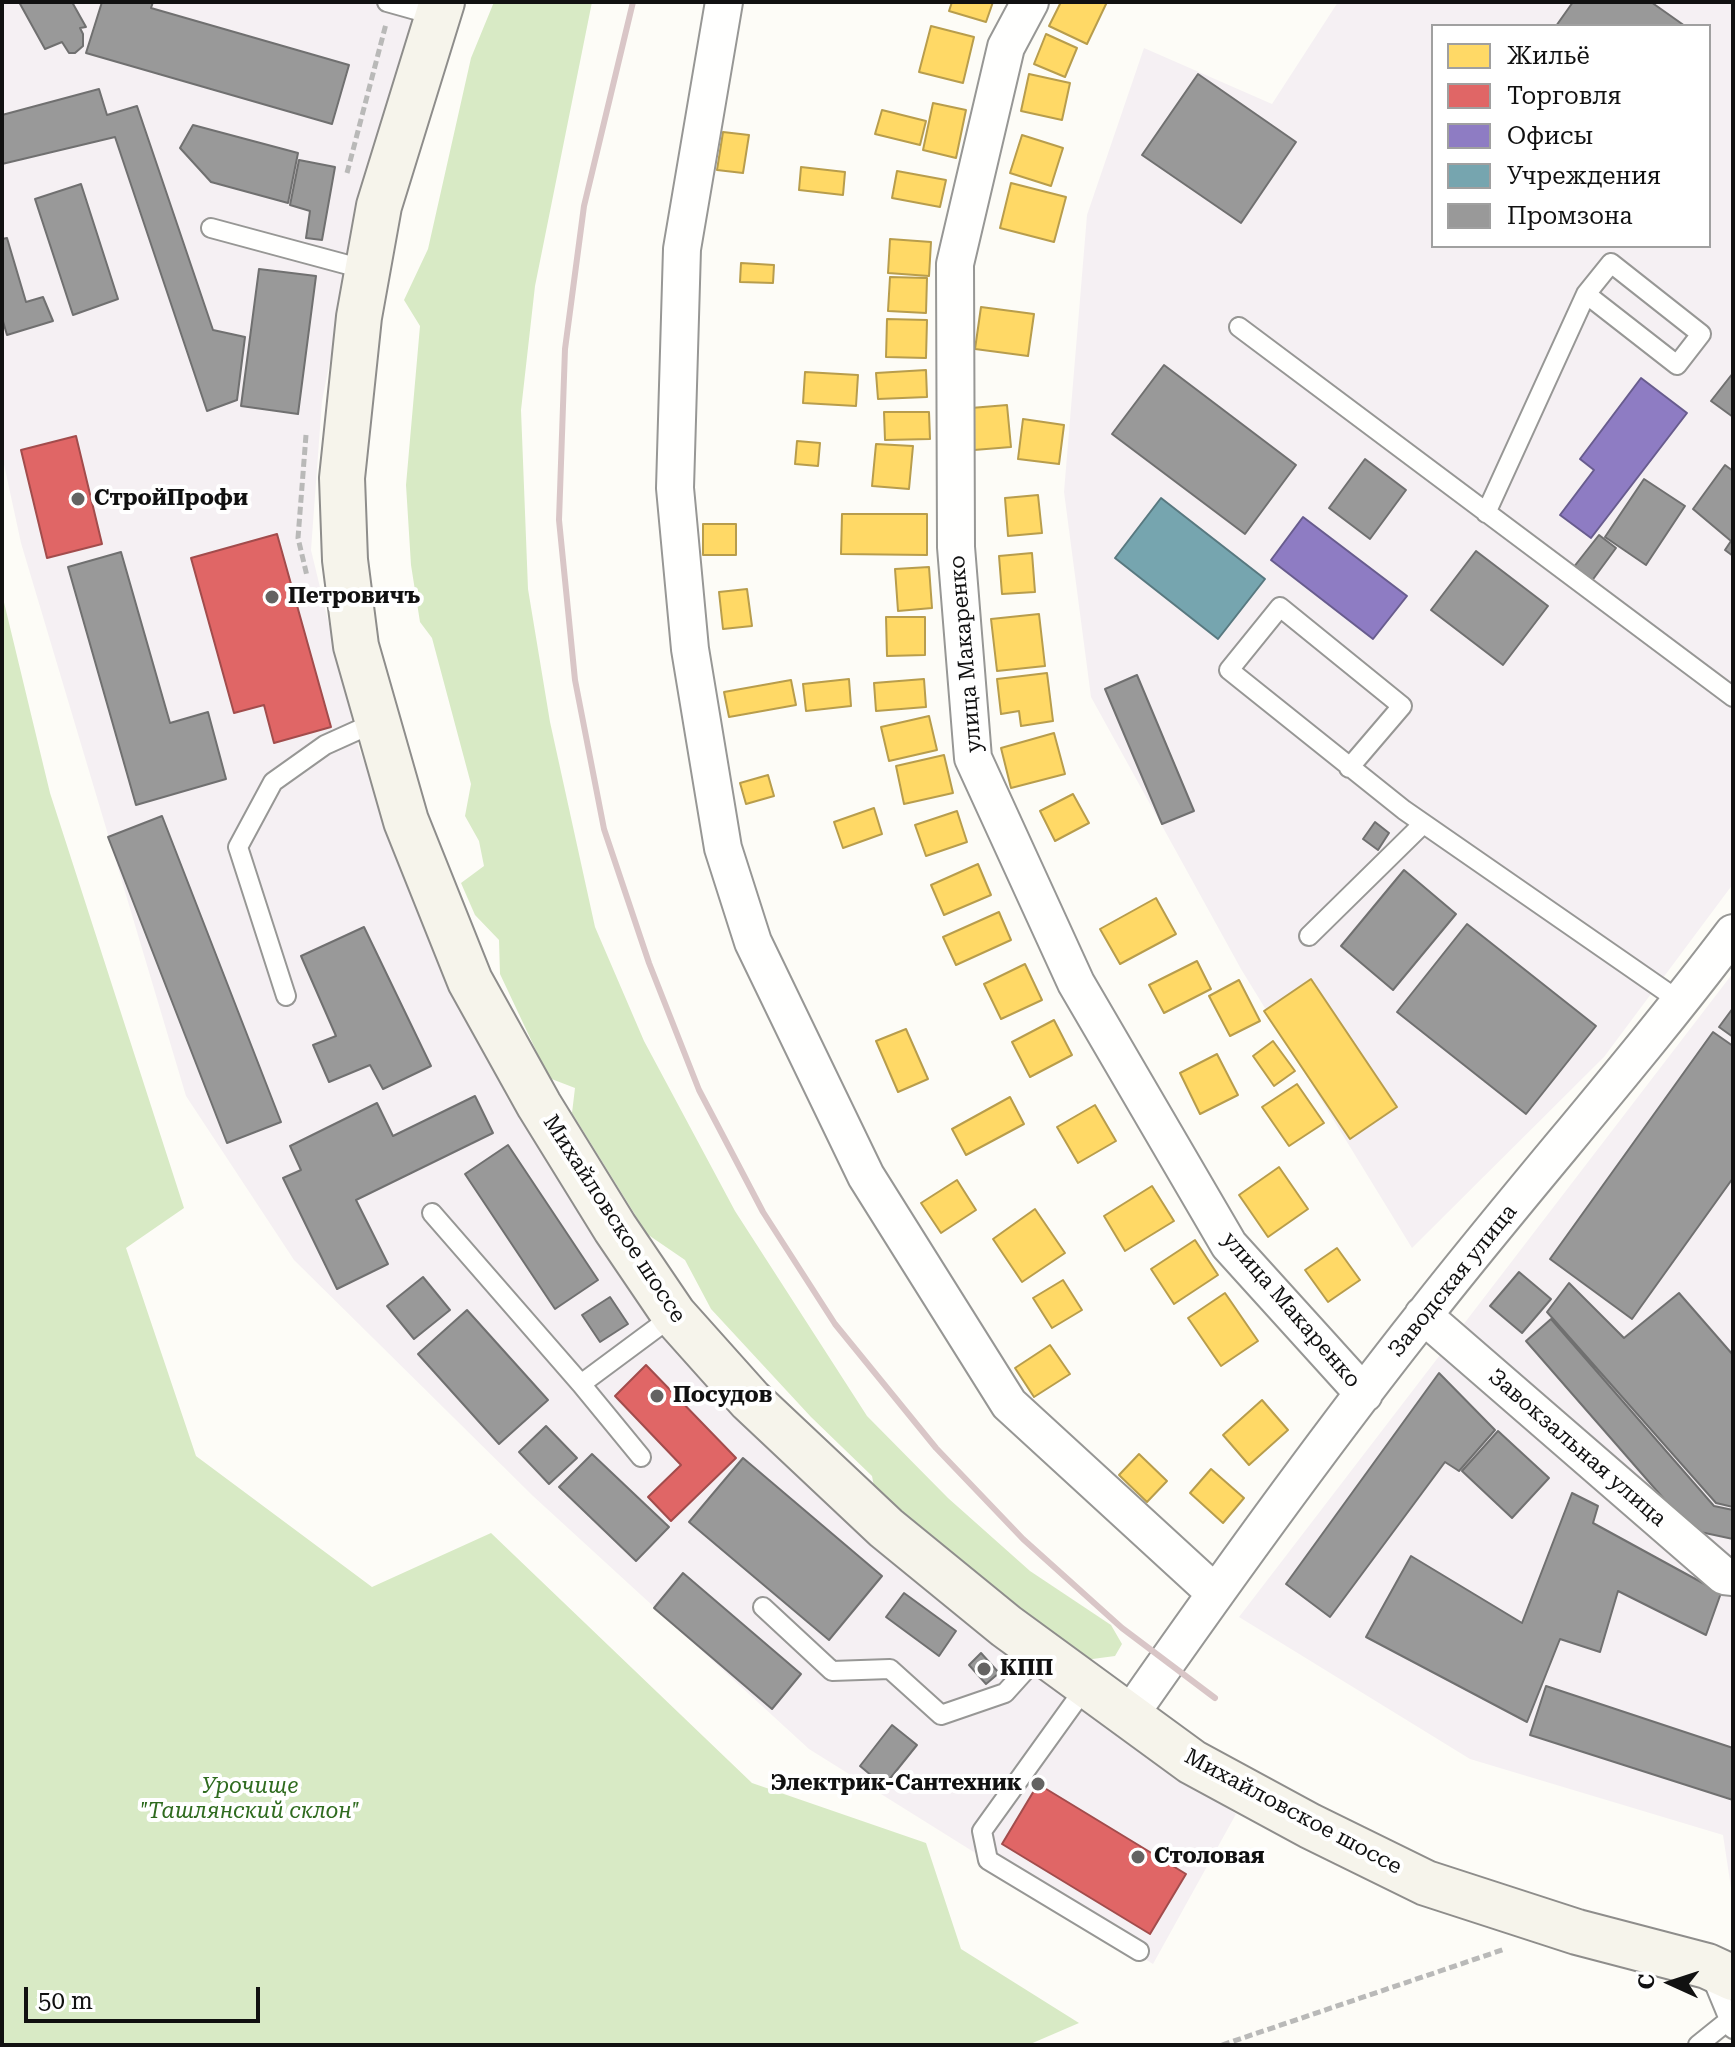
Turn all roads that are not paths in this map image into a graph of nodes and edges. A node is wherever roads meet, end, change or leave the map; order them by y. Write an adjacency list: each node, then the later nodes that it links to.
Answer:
1 (724, 2): 25 (street)
2 (1030, 2): 22 (street, улица Макаренко)
3 (389, 3): 4 (lane)
4 (439, 9): 6 (main road, Михайловское шоссе)
5 (211, 228): 6 (lane)
6 (367, 270): 11 (main road, Михайловское шоссе)
7 (1586, 294): 7 (lane); 9 (lane)
8 (1239, 327): 9 (lane)
9 (1486, 513): 10 (lane)
10 (1733, 697)
11 (376, 722): 16 (lane); 19 (main road, Михайловское шоссе)
12 (1349, 768): 12 (lane); 13 (lane)
13 (1423, 824): 15 (lane); 17 (lane)
14 (1733, 933): 17 (street, Заводская улица)
15 (1309, 936)
16 (286, 996)
17 (1681, 1002): 20 (street, Заводская улица)
18 (432, 1213): 21 (lane)
19 (674, 1315): 21 (lane); 27 (main road, Михайловское шоссе)
20 (1423, 1315): 22 (street, Заводская улица); 24 (street, Завокзальная улица)
21 (581, 1384): 23 (lane)
22 (1364, 1394): 25 (street, Заводская улица)
23 (641, 1457)
24 (1733, 1577)
25 (1215, 1593): 29 (street, Заводская улица)
26 (763, 1607): 27 (lane)
27 (1042, 1652): 28 (main road, Михайловское шоссе)
28 (1087, 1685): 29 (main road, Михайловское шоссе); 30 (lane)
29 (1129, 1716): 31 (main road, Михайловское шоссе)
30 (1139, 1951)
31 (1725, 1998): 32 (lane)
32 (1698, 2045)

